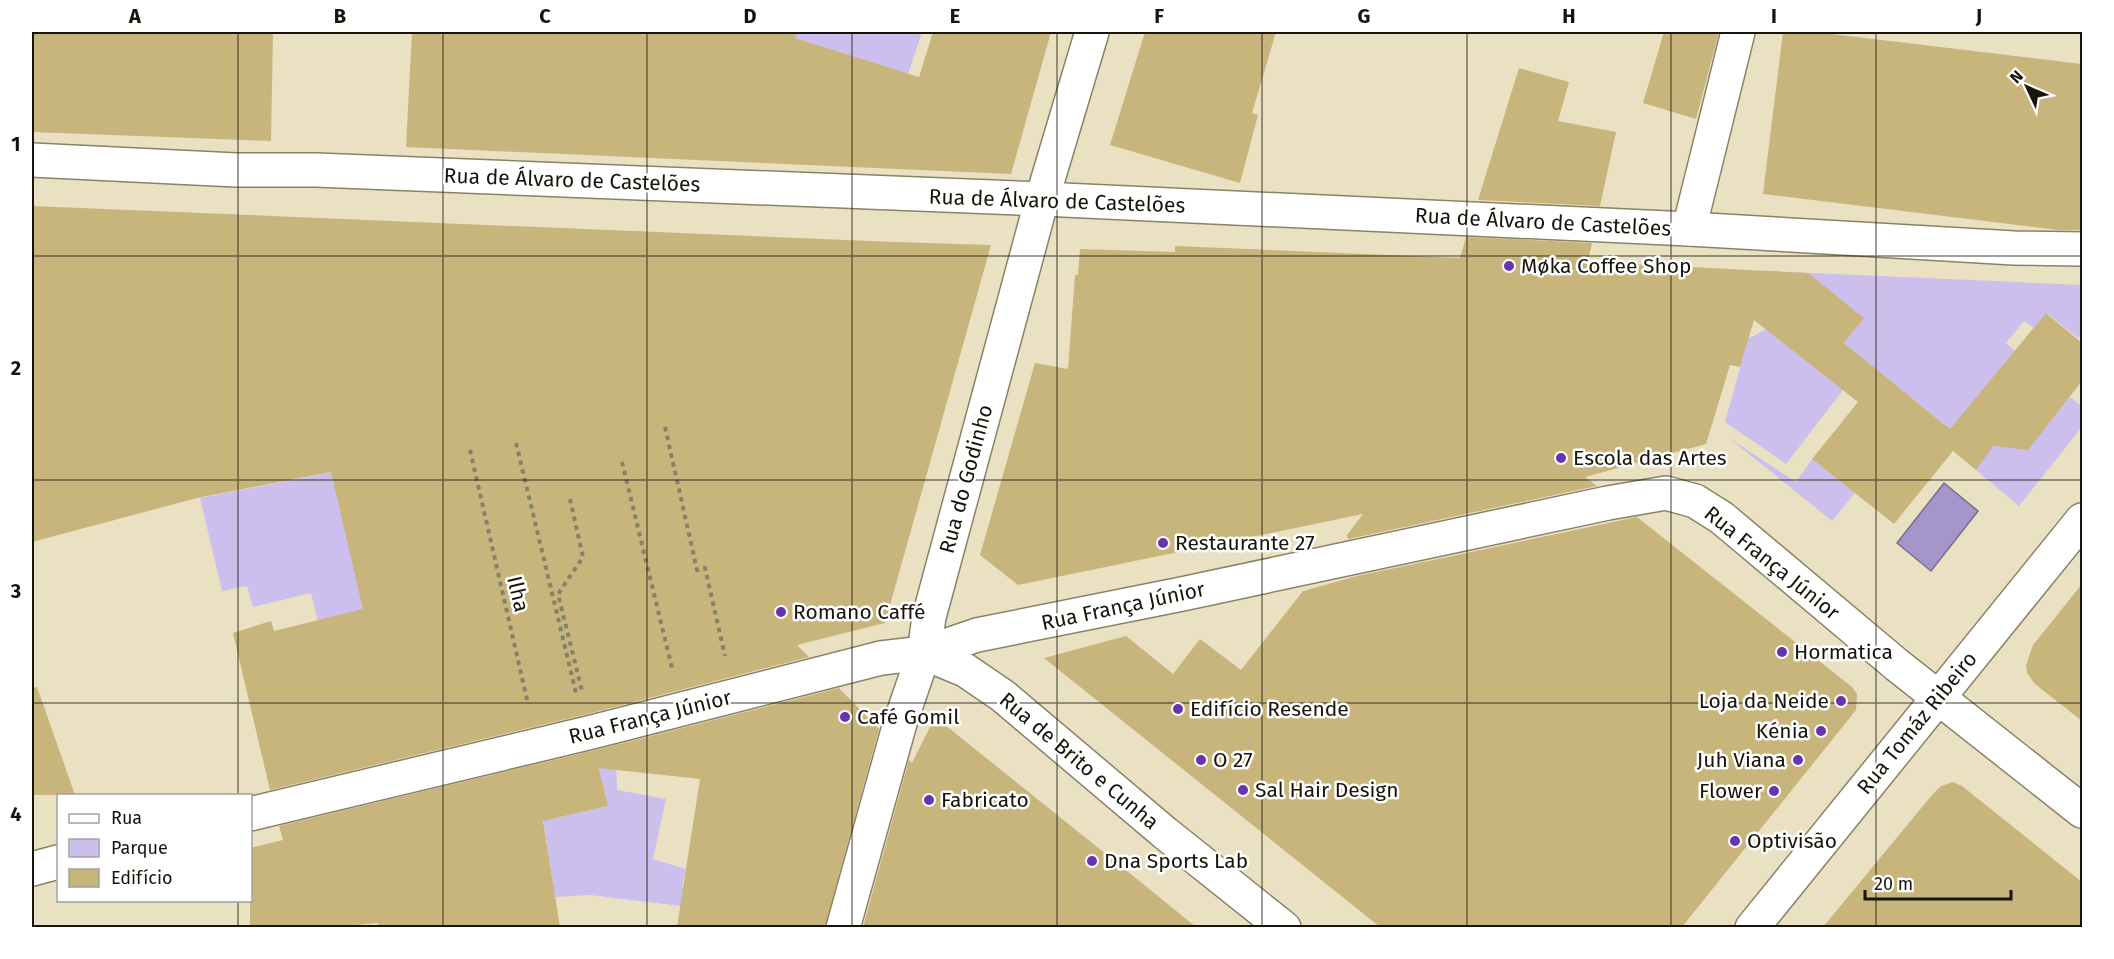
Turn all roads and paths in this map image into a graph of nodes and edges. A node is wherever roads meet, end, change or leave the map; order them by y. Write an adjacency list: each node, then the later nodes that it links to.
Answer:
1 (1092, 32): 4 (street, Rua do Godinho)
2 (1738, 32): 5 (street)
3 (32, 160): 4 (street, Rua de Álvaro de Castelões)
4 (1042, 199): 5 (street, Rua de Álvaro de Castelões); 13 (street, Rua do Godinho)
5 (1689, 228): 6 (street, Rua de Álvaro de Castelões)
6 (2082, 249)
7 (665, 427): 14 (path)
8 (516, 443): 17 (path, Ilha)
9 (470, 450): 18 (path, Ilha)
10 (622, 462): 16 (path)
11 (570, 499): 17 (path, Ilha)
12 (2082, 520): 15 (street, Rua Tomáz Ribeiro)
13 (924, 653): 14 (street, Rua França Júnior); 15 (street, Rua França Júnior); 23 (street, Rua do Godinho); 24 (street, Rua de Brito e Cunha)
14 (734, 696): 16 (street, Rua França Júnior)
15 (1938, 698): 19 (street, Rua França Júnior); 25 (street, Rua Tomáz Ribeiro)
16 (682, 710): 17 (street, Rua França Júnior)
17 (589, 733): 18 (street, Rua França Júnior)
18 (537, 745): 20 (street, Rua França Júnior)
19 (2082, 811)
20 (252, 814)
21 (57, 862): 22 (street)
22 (32, 869)
23 (843, 927)
24 (1284, 927)
25 (1752, 927)

